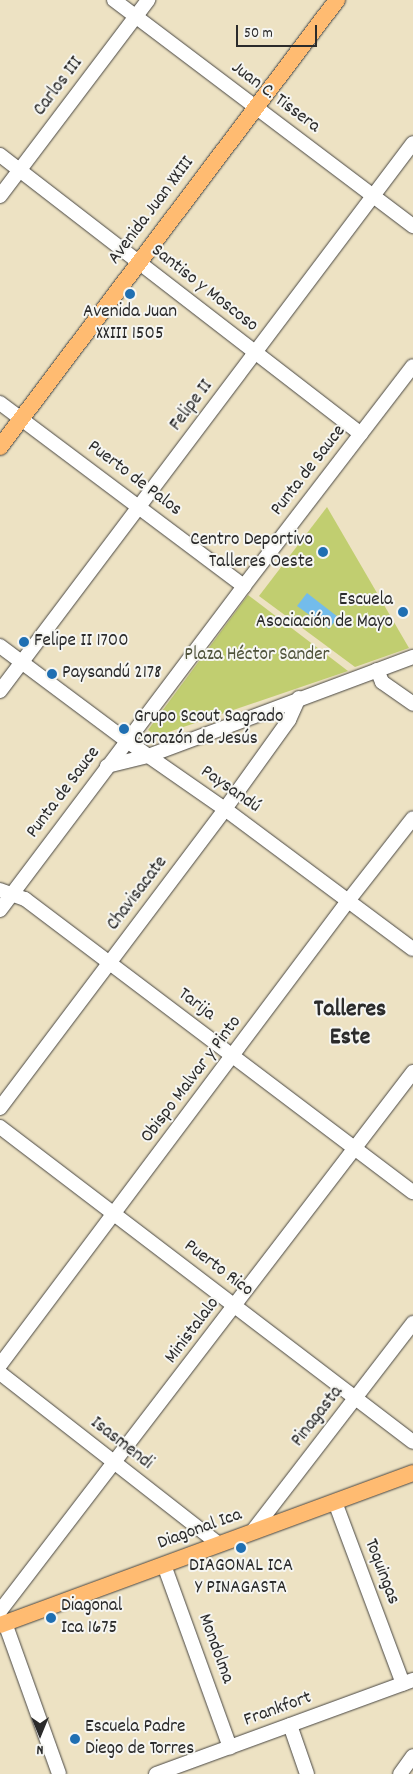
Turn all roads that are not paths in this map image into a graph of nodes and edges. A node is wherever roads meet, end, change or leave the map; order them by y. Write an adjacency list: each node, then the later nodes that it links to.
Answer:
1 (114, 0): 4 (street, Juan C. Tissera)
2 (148, 0): 4 (street, Carlos III)
3 (337, 0): 5 (main road, Avenida Juan XXIII)
4 (136, 17): 5 (street, Juan C. Tissera); 8 (street, Carlos III)
5 (256, 106): 10 (street, Juan C. Tissera); 12 (main road, Avenida Juan XXIII)
6 (413, 143): 10 (street, Felipe II)
7 (0, 156): 8 (street, Santiso y Moscoso)
8 (20, 171): 9 (street, Carlos III); 12 (street, Santiso y Moscoso)
9 (0, 196)
10 (373, 196): 11 (street, Juan C. Tissera); 13 (street, Felipe II)
11 (413, 226)
12 (138, 262): 13 (street, Santiso y Moscoso); 16 (main road, Avenida Juan XXIII)
13 (255, 353): 17 (street, Santiso y Moscoso); 19 (street, Felipe II)
14 (413, 366): 17 (street, Punta de Sauce)
15 (0, 403): 16 (street, Puerto de Palos)
16 (21, 419): 18 (main road, Avenida Juan XXIII); 19 (street, Puerto de Palos)
17 (361, 434): 20 (street, Punta de Sauce)
18 (0, 447)
19 (140, 506): 20 (street, Puerto de Palos); 23 (street, Felipe II)
20 (244, 586): 28 (street, Punta de Sauce)
21 (0, 646): 23 (street, Paysandú)
22 (413, 657): 24 (street)
23 (22, 661): 25 (street, Felipe II); 28 (street, Paysandú)
24 (377, 670): 26 (street); 27 (street)
25 (0, 690)
26 (299, 698): 29 (street); 31 (street, Chavisacate)
27 (413, 704)
28 (127, 741): 29 (street, Paysandú); 30 (street, Punta de Sauce)
29 (148, 756): 30 (street); 31 (street, Paysandú)
30 (107, 766): 33 (street, Punta de Sauce)
31 (225, 809): 34 (street, Paysandú); 37 (street, Chavisacate)
32 (413, 818): 34 (street, Obispo Malvar y Pinto)
33 (6, 892): 35 (street, Punta de Sauce); 37 (street, Tarija)
34 (348, 900): 36 (street, Paysandú); 38 (street, Obispo Malvar y Pinto)
35 (0, 910)
36 (413, 949)
37 (110, 964): 38 (street, Tarija); 40 (street, Chavisacate)
38 (233, 1056): 42 (street, Tarija); 44 (street, Obispo Malvar y Pinto)
39 (413, 1072): 42 (street, Ministalalo)
40 (0, 1108)
41 (0, 1127): 44 (street, Puerto Rico)
42 (355, 1148): 43 (street, Tarija); 45 (street, Ministalalo)
43 (413, 1192)
44 (114, 1213): 45 (street, Puerto Rico); 47 (street, Obispo Malvar y Pinto)
45 (236, 1306): 49 (street, Puerto Rico); 51 (street, Ministalalo)
46 (413, 1323): 49 (street, Pinagasta)
47 (0, 1365)
48 (0, 1373): 51 (street, Isasmendi)
49 (357, 1397): 50 (street, Puerto Rico); 54 (street, Pinagasta)
50 (413, 1442)
51 (115, 1462): 55 (street, Isasmendi); 57 (street, Ministalalo)
52 (413, 1473): 53 (main road, Diagonal Ica)
53 (335, 1502): 54 (main road, Diagonal Ica); 58 (street, Toquingas)
54 (252, 1532): 55 (main road, Diagonal Ica)
55 (219, 1544): 56 (main road, Diagonal Ica)
56 (164, 1565): 57 (main road, Diagonal Ica); 60 (street, Mondolma)
57 (1, 1619): 63 (street)
58 (408, 1682): 59 (street, Frankfort)
59 (290, 1725): 60 (street, Frankfort); 65 (street)
60 (230, 1747): 62 (street, Frankfort)
61 (413, 1756): 66 (street)
62 (194, 1768): 64 (street, Frankfort)
63 (60, 1774)
64 (156, 1774)
65 (307, 1774)
66 (400, 1774)

